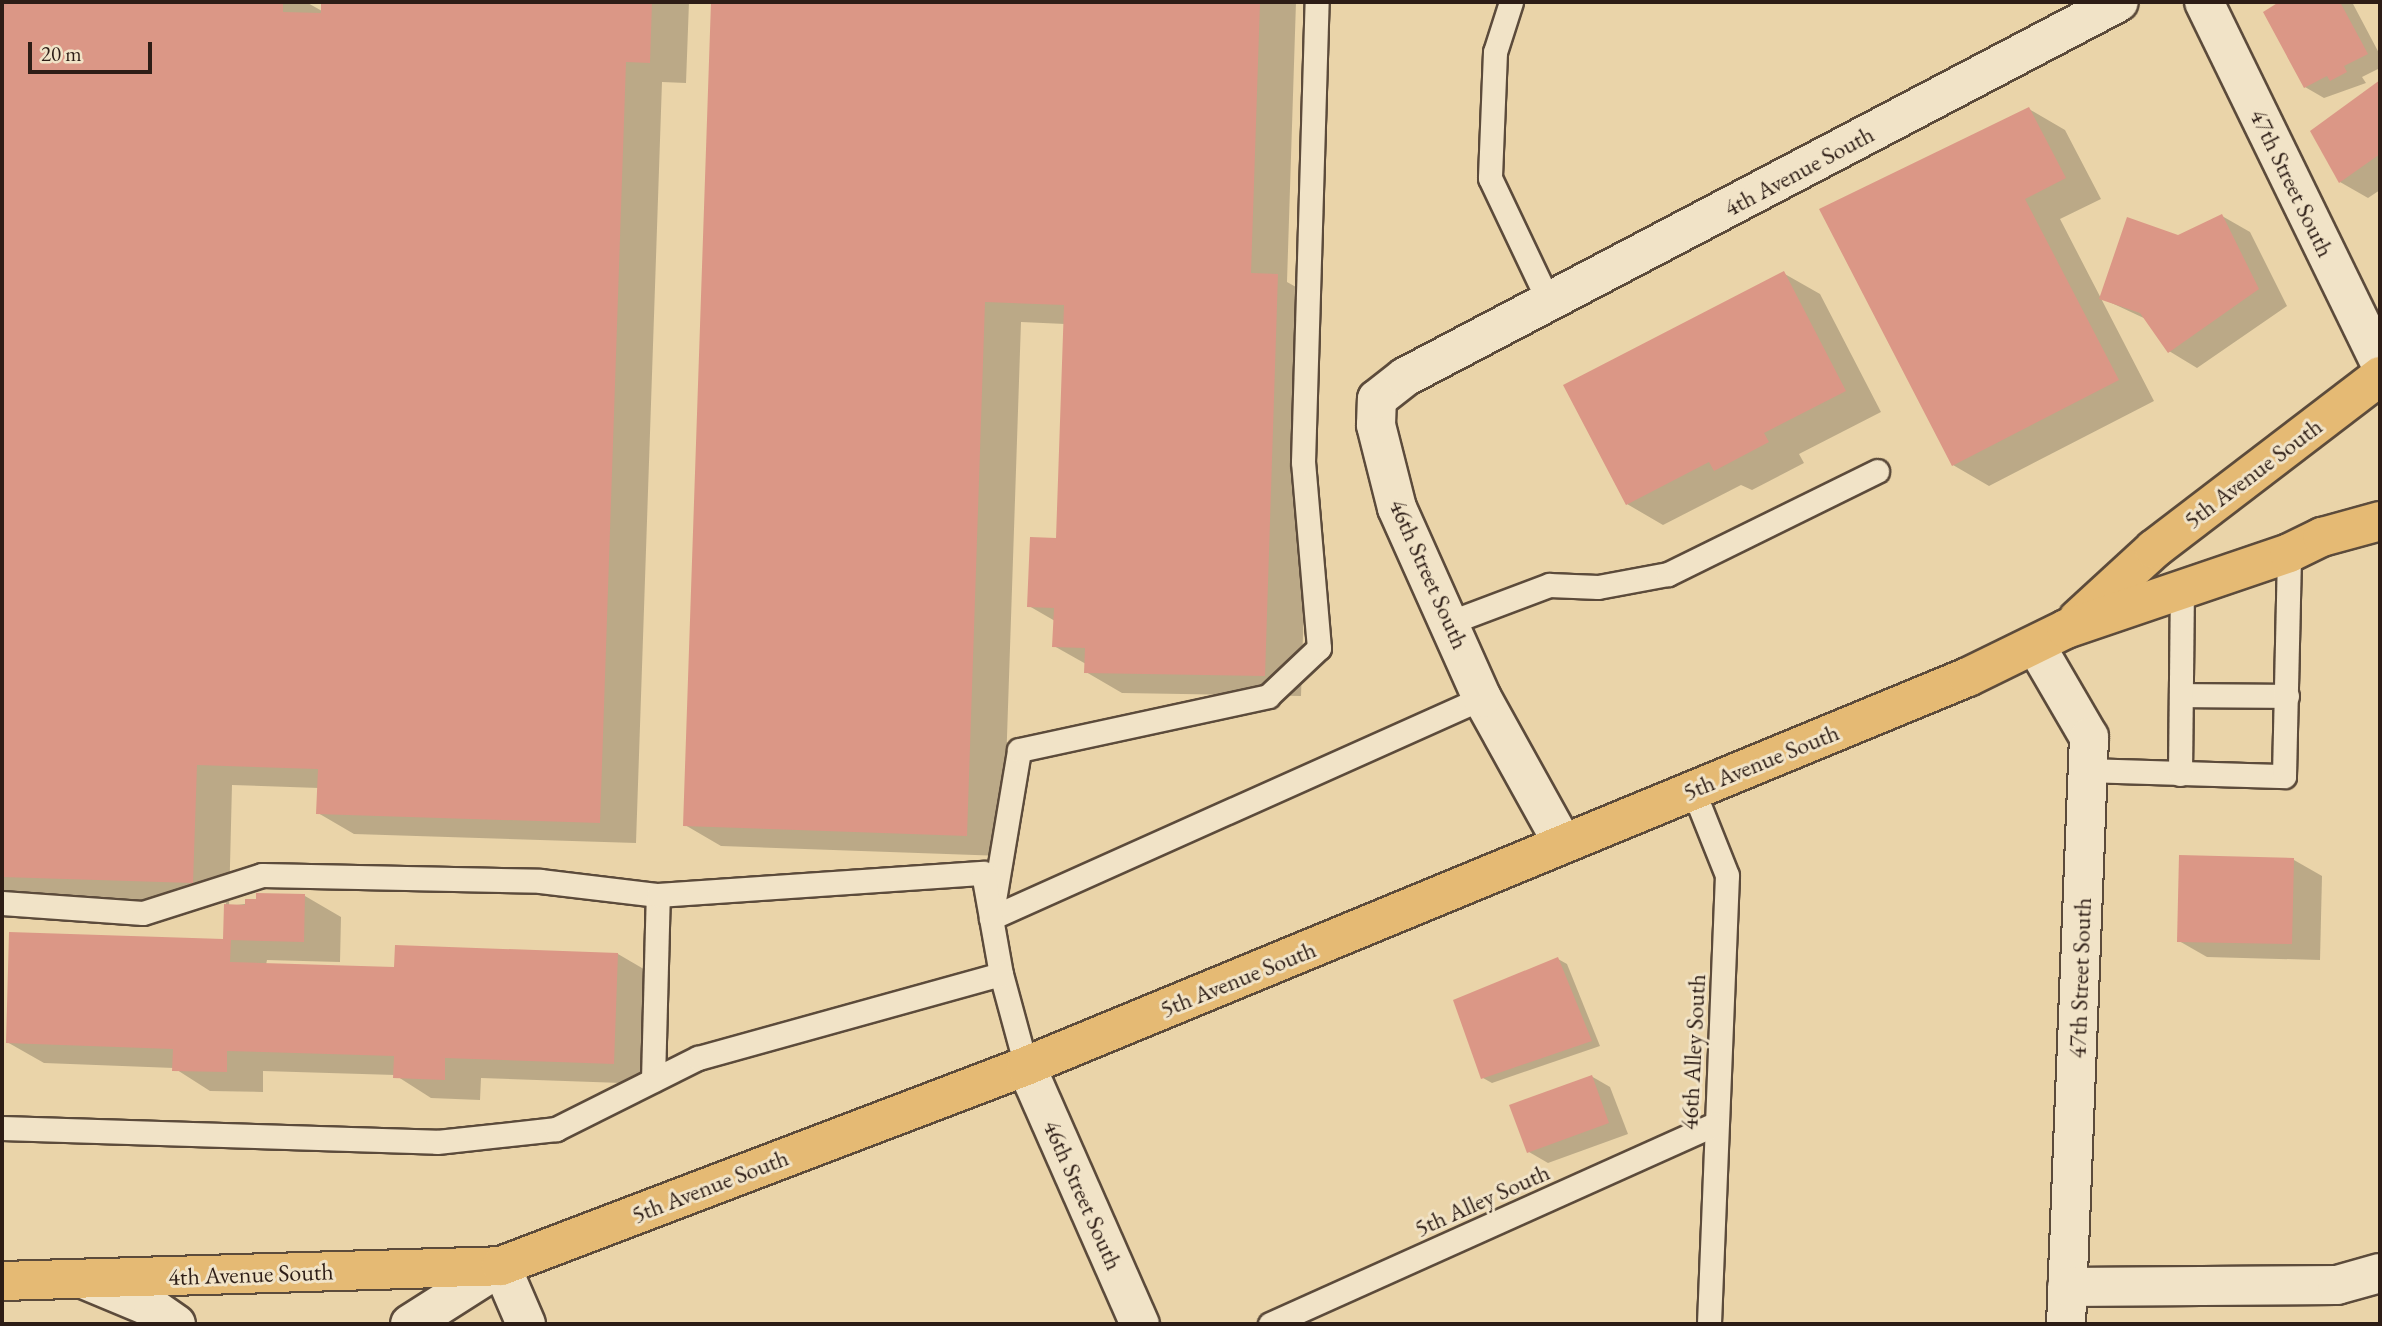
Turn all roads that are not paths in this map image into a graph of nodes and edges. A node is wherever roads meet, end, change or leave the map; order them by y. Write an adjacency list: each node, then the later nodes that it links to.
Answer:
1 (1317, 2): 25 (lane)
2 (1511, 2): 5 (lane)
3 (2119, 2): 5 (street, 4th Avenue South)
4 (2204, 2): 7 (street, 47th Street South)
5 (1549, 302): 6 (street, 4th Avenue South)
6 (1478, 339): 14 (street, 46th Street South)
7 (2380, 363)
8 (2380, 376): 15 (main road, 5th Avenue South)
9 (1877, 471): 14 (lane)
10 (2380, 509): 12 (street, 5th Avenue South)
11 (2380, 521): 12 (main road)
12 (2306, 545): 13 (main road, 5th Avenue South); 17 (lane)
13 (2182, 589): 15 (main road, 5th Avenue South); 16 (lane)
14 (1451, 622): 18 (street, 46th Street South)
15 (2051, 638): 19 (street, 47th Street South); 21 (main road, 5th Avenue South)
16 (2182, 695): 17 (lane); 20 (lane)
17 (2287, 695): 20 (lane)
18 (1482, 698): 22 (street, 46th Street South); 25 (lane)
19 (2088, 770): 20 (lane); 35 (street, 47th Street South)
20 (2180, 774)
21 (1693, 790): 22 (main road, 5th Avenue South); 29 (lane, 46th Alley South)
22 (1563, 844): 27 (main road, 5th Avenue South)
23 (658, 895): 24 (lane); 25 (lane); 28 (lane)
24 (2, 903)
25 (991, 918): 26 (lane)
26 (1001, 974): 27 (lane); 28 (lane)
27 (1026, 1066): 31 (main road, 5th Avenue South); 39 (street, 46th Street South)
28 (653, 1080): 30 (lane)
29 (1715, 1124): 40 (lane, 5th Alley South); 41 (lane, 46th Alley South)
30 (2, 1128)
31 (501, 1266): 33 (main road, 4th Avenue South); 37 (street, 5th Avenue South); 38 (street)
32 (2380, 1273): 35 (street)
33 (83, 1279): 34 (main road, 4th Avenue South); 36 (street)
34 (2, 1280)
35 (2067, 1287): 42 (street, 47th Street South)
36 (176, 1324)
37 (410, 1324)
38 (526, 1324)
39 (1140, 1324)
40 (1270, 1324)
41 (1709, 1324)
42 (2066, 1324)

